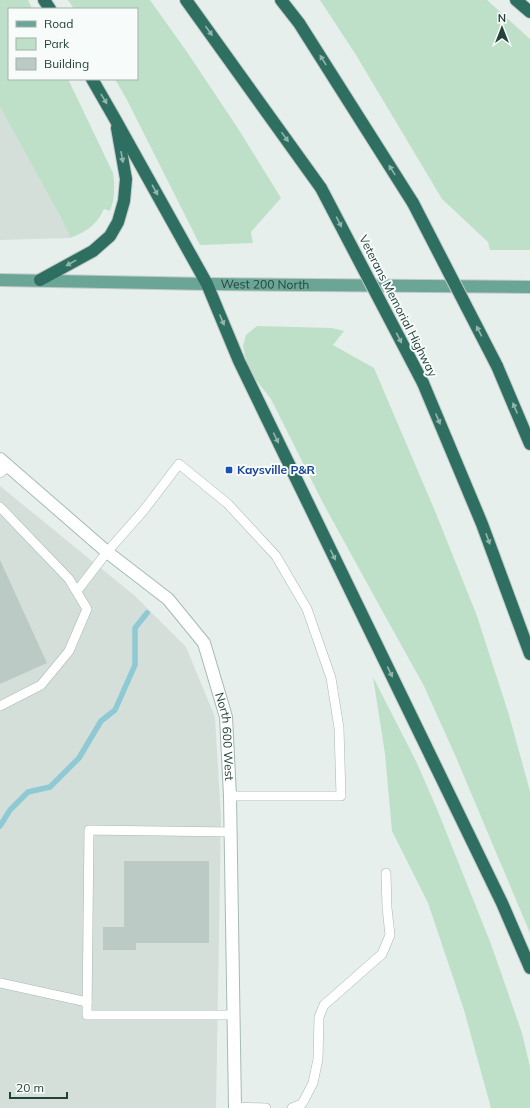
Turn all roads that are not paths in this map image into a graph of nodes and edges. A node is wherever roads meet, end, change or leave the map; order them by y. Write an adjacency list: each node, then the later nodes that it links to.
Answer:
1 (186, 0): 16 (highway, Veterans Memorial Highway, one-way to 16, bridge)
2 (281, 0): 11 (highway, one-way to 2, bridge)
3 (516, 0): 4 (highway)
4 (530, 12)
5 (93, 80): 6 (highway, one-way to 6)
6 (116, 119): 8 (highway, one-way to 8); 9 (highway, one-way to 9)
7 (0, 280): 8 (main road, West 200 North)
8 (40, 280): 9 (main road, West 200 North)
9 (207, 284): 10 (main road, West 200 North); 21 (highway, one-way to 21)
10 (530, 287)
11 (530, 444)
12 (3, 466): 14 (street, North 600 West)
13 (0, 507): 15 (lane)
14 (107, 552): 15 (lane); 18 (street, North 600 West); 18 (lane)
15 (77, 591): 17 (lane)
16 (530, 654)
17 (0, 706)
18 (230, 796): 19 (street, North 600 West)
19 (230, 832): 23 (lane); 24 (street, North 600 West)
20 (386, 873): 27 (lane)
21 (530, 968)
22 (0, 983): 23 (lane)
23 (87, 1002): 24 (lane)
24 (233, 1015): 25 (street, North 600 West)
25 (235, 1108): 26 (lane)
26 (266, 1108)
27 (292, 1108)

